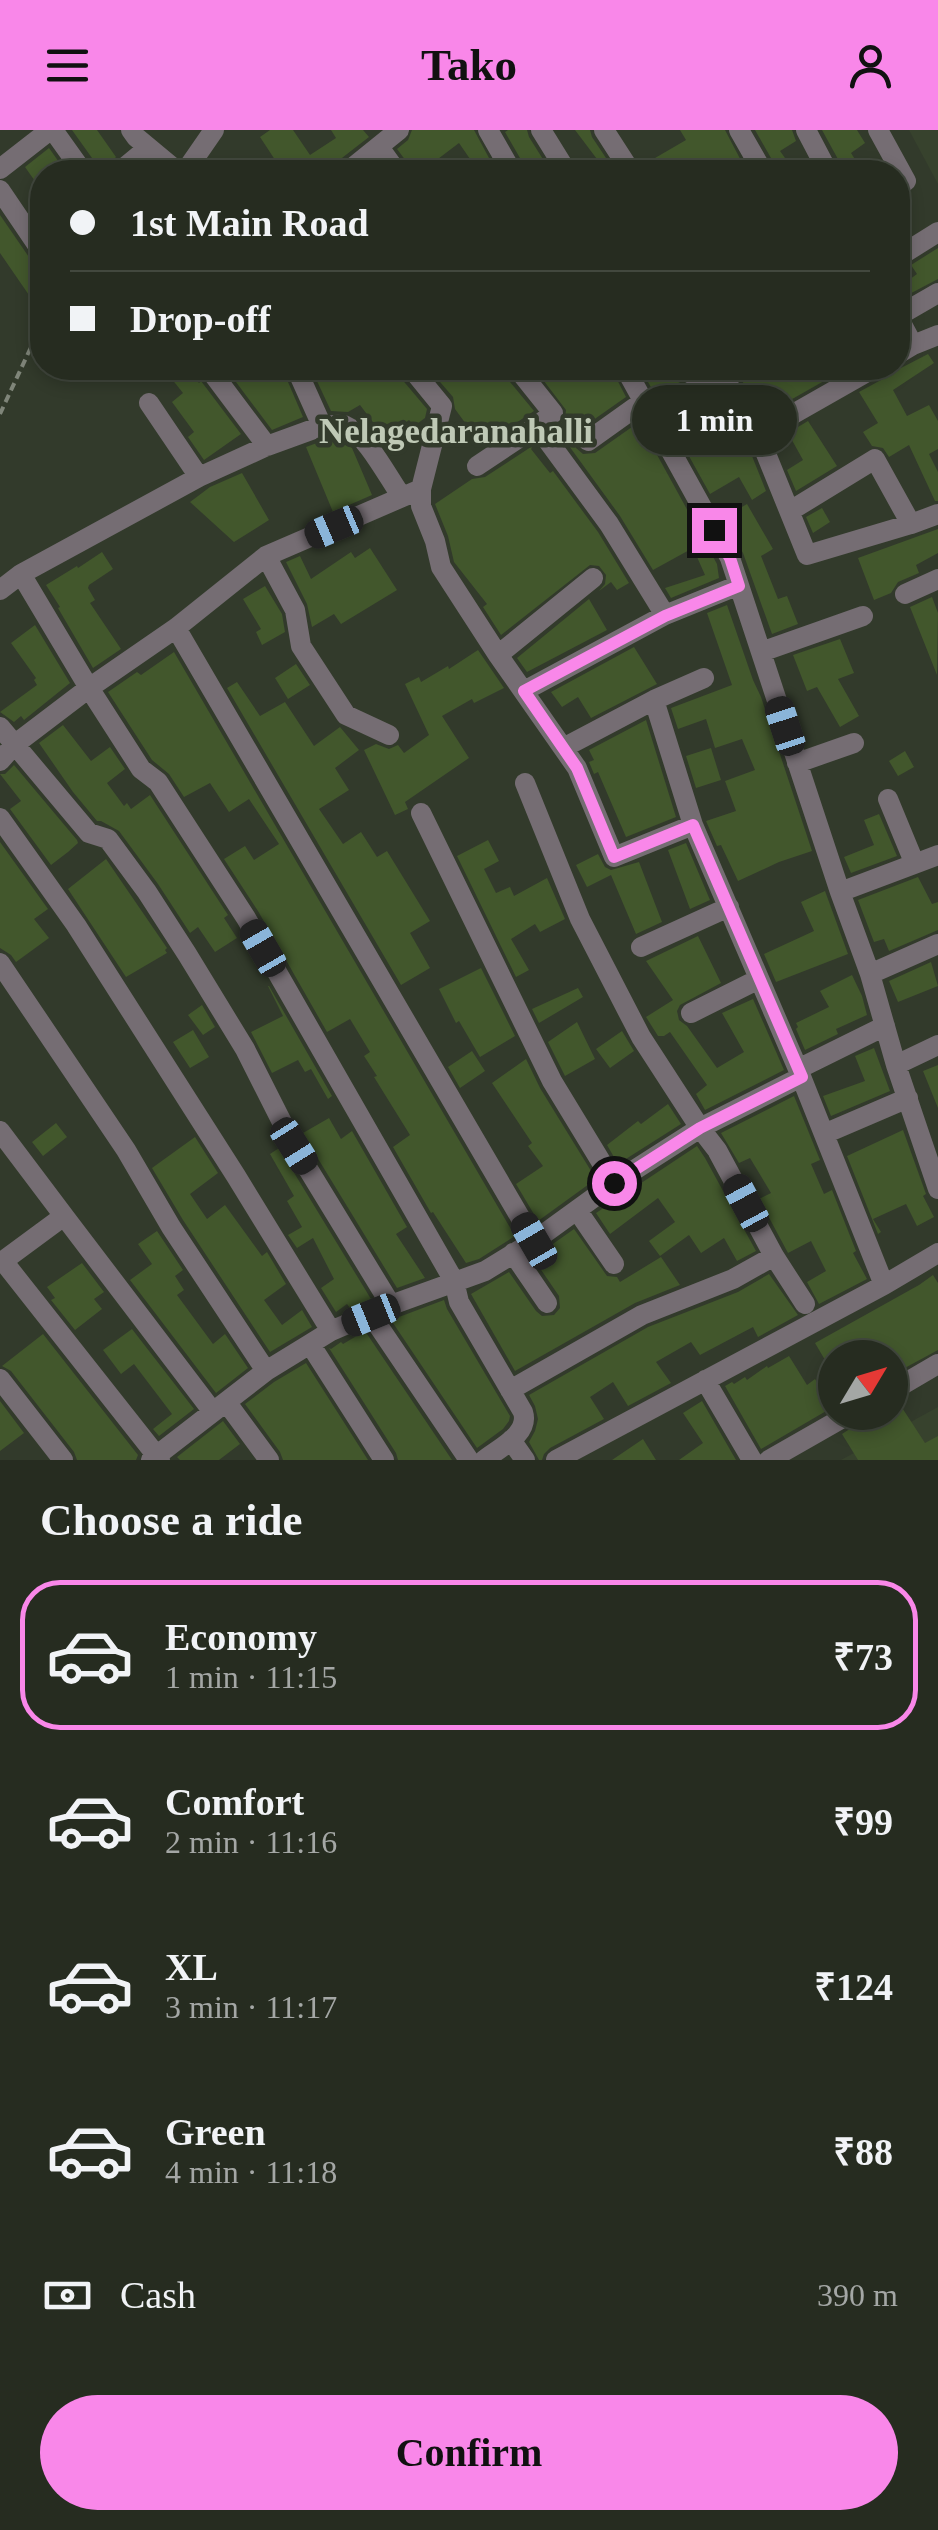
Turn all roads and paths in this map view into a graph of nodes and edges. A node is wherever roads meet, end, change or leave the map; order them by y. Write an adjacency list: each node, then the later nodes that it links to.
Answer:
1 (52, 130): 13 (street); 25 (street)
2 (131, 130): 12 (street)
3 (214, 130): 16 (street)
4 (399, 130): 11 (street)
5 (488, 130): 19 (street)
6 (541, 130): 20 (street)
7 (604, 130): 21 (street)
8 (739, 130): 22 (street)
9 (806, 130): 23 (street)
10 (878, 130): 24 (street)
11 (379, 147): 17 (street); 18 (street)
12 (148, 148): 14 (street); 15 (street)
13 (74, 160)
14 (133, 160)
15 (165, 160)
16 (191, 160)
17 (362, 160)
18 (388, 160)
19 (502, 160)
20 (560, 160)
21 (624, 160)
22 (757, 160)
23 (822, 160)
24 (894, 160)
25 (0, 169)
26 (0, 190): 28 (street)
27 (938, 232): 29 (street)
28 (30, 234)
29 (910, 250)
30 (938, 293): 31 (street)
31 (910, 310)
32 (938, 336): 33 (street)
33 (910, 348)
34 (30, 349): 45 (path)
35 (218, 380): 50 (street)
36 (301, 380): 46 (street)
37 (421, 380): 53 (street)
38 (527, 380): 47 (street)
39 (632, 380): 44 (street)
40 (703, 380): 44 (street)
41 (728, 380): 48 (street)
42 (853, 380): 48 (street)
43 (149, 404): 52 (street)
44 (648, 407): 49 (street); 61 (street)
45 (0, 414)
46 (322, 426): 50 (street); 53 (street)
47 (537, 426): 51 (street); 64 (street)
48 (758, 434): 54 (street)
49 (588, 441)
50 (267, 446): 52 (street)
51 (477, 466)
52 (200, 477): 58 (street)
53 (412, 493): 57 (street); 68 (street)
54 (790, 511): 56 (street); 56 (street)
55 (938, 514): 56 (street)
56 (911, 524)
57 (266, 556): 66 (street); 74 (street)
58 (20, 574): 62 (street); 70 (street)
59 (593, 578): 68 (street)
60 (938, 579): 63 (street)
61 (739, 586): 64 (street); 67 (street)
62 (0, 590)
63 (905, 594)
64 (665, 616): 71 (street)
65 (863, 616): 67 (street)
66 (176, 628): 70 (street); 107 (street)
67 (761, 652): 78 (street)
68 (498, 655): 71 (street)
69 (704, 678): 72 (street)
70 (89, 688): 77 (street); 113 (street)
71 (524, 691): 76 (street)
72 (654, 700): 76 (street); 83 (street)
73 (0, 727): 77 (street)
74 (389, 735)
75 (854, 744): 78 (street)
76 (563, 748): 83 (street)
77 (7, 753): 117 (street)
78 (798, 763): 86 (street)
79 (525, 782): 99 (street)
80 (888, 799): 85 (street)
81 (421, 812): 103 (street)
82 (0, 818): 119 (street)
83 (693, 825): 87 (street)
84 (938, 855): 85 (street)
85 (914, 862): 86 (street)
86 (840, 892): 91 (street)
87 (728, 907): 89 (street); 92 (street)
88 (938, 944): 91 (street)
89 (642, 947)
90 (0, 963): 122 (street)
91 (870, 974): 94 (street)
92 (759, 978): 93 (street); 97 (street)
93 (691, 1013)
94 (885, 1026): 96 (street); 97 (street)
95 (938, 1045): 96 (street)
96 (896, 1065): 98 (street)
97 (800, 1073): 99 (street); 101 (street)
98 (908, 1098): 101 (street); 102 (street)
99 (700, 1128): 103 (street); 110 (street)
100 (0, 1131): 106 (street)
101 (824, 1134): 114 (street)
102 (933, 1160): 104 (street)
103 (614, 1183): 105 (street)
104 (938, 1188)
105 (577, 1210): 107 (street); 112 (street)
106 (64, 1216): 111 (street); 127 (street)
107 (534, 1241): 109 (street)
108 (938, 1252): 114 (street)
109 (514, 1253): 113 (street); 115 (street)
110 (774, 1256): 116 (street); 126 (street)
111 (2, 1262): 130 (street)
112 (614, 1264)
113 (454, 1281): 117 (street); 126 (street)
114 (884, 1285): 124 (street)
115 (547, 1303)
116 (805, 1304)
117 (391, 1305): 118 (street)
118 (371, 1315): 119 (street); 134 (street)
119 (330, 1332): 120 (street)
120 (310, 1344): 122 (street); 133 (street)
121 (938, 1364): 125 (street)
122 (266, 1371): 127 (street)
123 (0, 1379): 131 (street)
124 (705, 1380): 137 (street); 138 (street)
125 (908, 1382)
126 (510, 1390): 129 (street)
127 (220, 1407): 130 (street); 132 (street)
128 (822, 1430): 139 (street)
129 (510, 1440): 135 (street); 136 (street)
130 (156, 1458)
131 (63, 1460)
132 (270, 1460)
133 (384, 1460)
134 (469, 1460)
135 (484, 1460)
136 (525, 1460)
137 (556, 1460)
138 (752, 1460)
139 (770, 1460)

